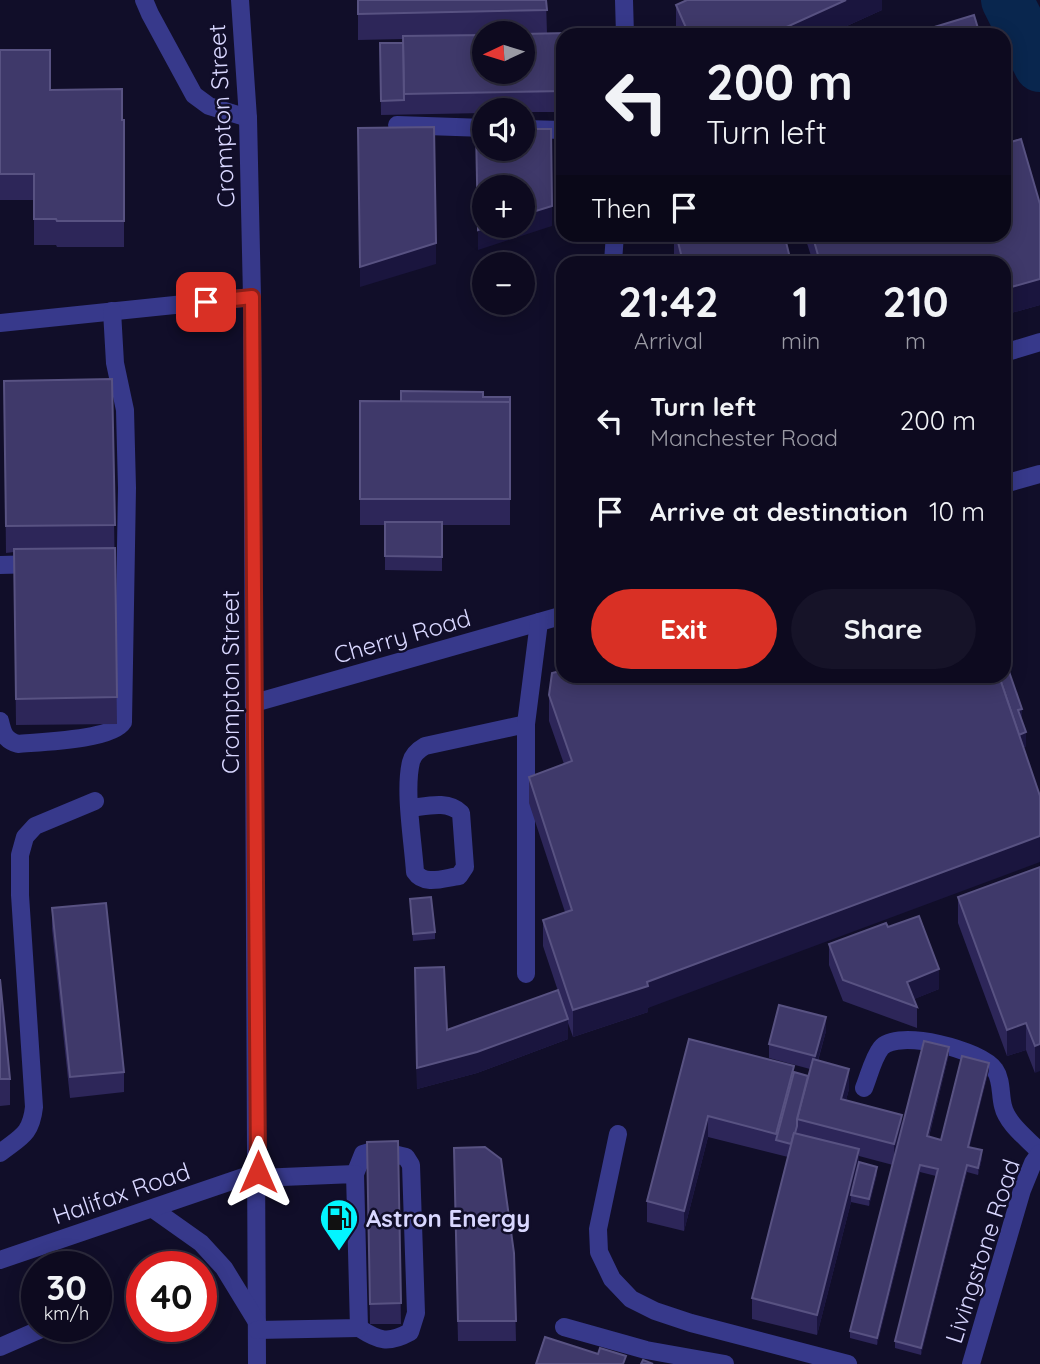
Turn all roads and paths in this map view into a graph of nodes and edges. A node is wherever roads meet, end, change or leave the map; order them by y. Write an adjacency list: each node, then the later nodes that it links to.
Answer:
1 (144, 0): 5 (street)
2 (240, 0): 5 (street, Crompton Street)
3 (624, 0): 4 (street)
4 (625, 28)
5 (248, 118): 10 (street, Crompton Street)
6 (397, 125): 7 (street)
7 (472, 128)
8 (535, 129): 9 (street)
9 (556, 130)
10 (252, 297): 11 (street); 23 (street, Crompton Street)
11 (112, 311): 12 (street); 18 (street)
12 (0, 323)
13 (1040, 342): 14 (street)
14 (1011, 352)
15 (1040, 474): 16 (street)
16 (1011, 483)
17 (106, 563): 18 (street)
18 (126, 563): 24 (street)
19 (54, 564): 20 (street)
20 (0, 565)
21 (556, 617): 22 (street, Cherry Road)
22 (539, 622): 23 (street, Cherry Road); 25 (street)
23 (254, 703): 34 (street, Crompton Street)
24 (0, 721)
25 (526, 724): 27 (street); 28 (street)
26 (95, 801): 32 (street)
27 (411, 808): 27 (street)
28 (526, 974)
29 (864, 1087): 31 (street)
30 (618, 1134): 44 (street)
31 (1040, 1152): 45 (street, Livingstone Road)
32 (0, 1153)
33 (355, 1174): 34 (street, Halifax Road); 39 (street); 39 (street)
34 (258, 1175): 35 (street, Halifax Road); 37 (street, Crompton Street)
35 (153, 1209): 36 (street, Halifax Road); 37 (street)
36 (0, 1260)
37 (257, 1326): 39 (street); 42 (street, Crompton Street)
38 (564, 1327): 43 (street)
39 (359, 1328)
40 (21, 1338): 41 (street)
41 (0, 1347)
42 (257, 1364)
43 (725, 1364)
44 (848, 1364)
45 (971, 1364)

